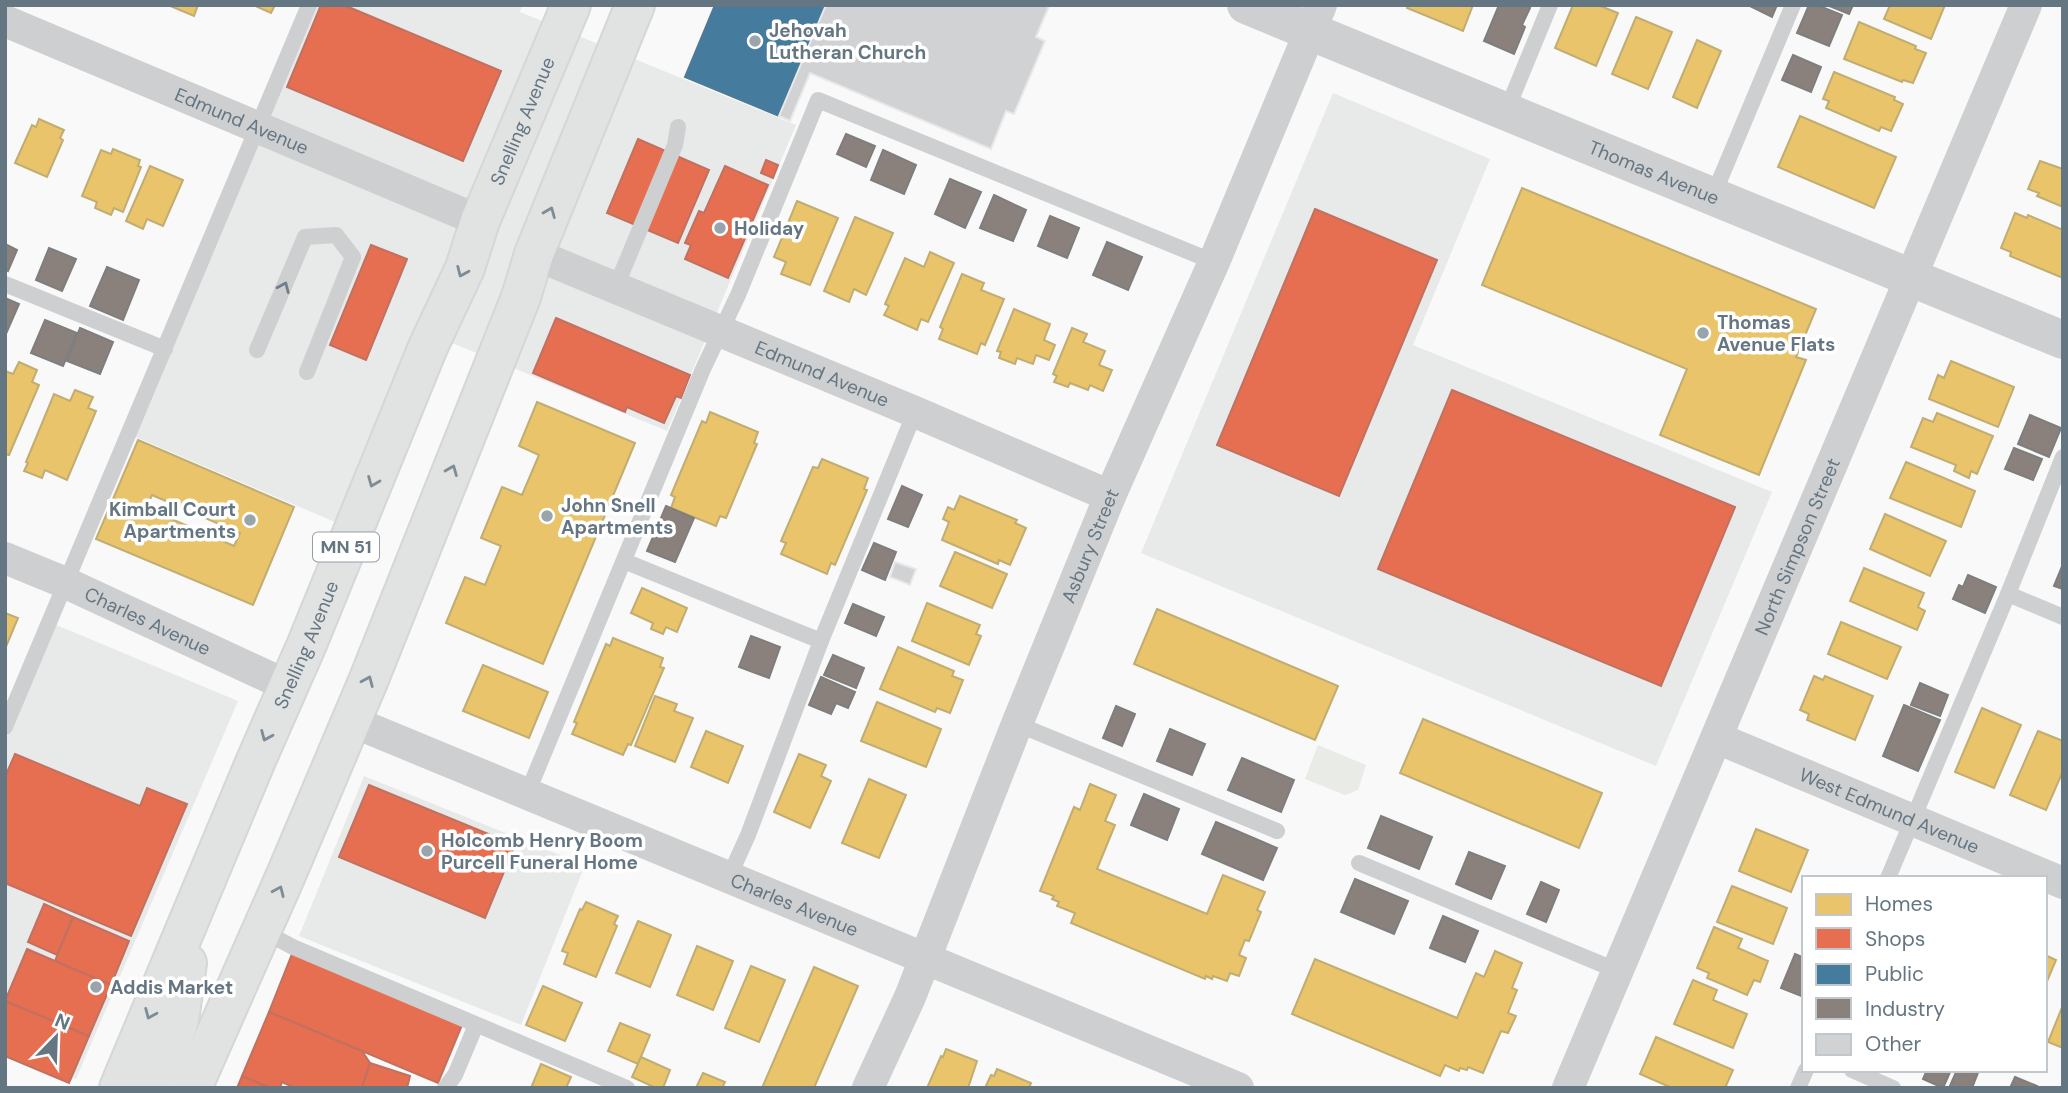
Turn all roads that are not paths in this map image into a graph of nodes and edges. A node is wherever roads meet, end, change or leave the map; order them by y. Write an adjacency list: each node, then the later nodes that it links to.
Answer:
1 (309, 5): 12 (lane)
2 (571, 5): 14 (main road, Snelling Avenue / MN 51)
3 (635, 5): 15 (main road, one-way to 3)
4 (1246, 5): 8 (street, Thomas Avenue)
5 (1550, 5): 10 (lane)
6 (1793, 5): 13 (lane)
7 (2026, 5): 17 (street, North Simpson Street)
8 (1315, 18): 10 (street, Thomas Avenue); 16 (street, Asbury Street)
9 (5, 21): 12 (street, Edmund Avenue)
10 (1506, 112): 13 (street, Thomas Avenue)
11 (678, 127): 19 (lane)
12 (258, 128): 14 (street, Edmund Avenue); 22 (lane)
13 (1713, 196): 17 (street, Thomas Avenue)
14 (480, 221): 34 (main road, Snelling Avenue / MN 51, one-way to 34)
15 (534, 254): 19 (street, Edmund Avenue); 35 (main road, one-way to 15)
16 (1214, 261): 20 (lane); 27 (street, Asbury Street)
17 (1912, 278): 21 (street, Thomas Avenue); 38 (street, North Simpson Street)
18 (5, 284): 22 (lane)
19 (615, 289): 20 (street, Edmund Avenue)
20 (721, 333): 25 (street, Edmund Avenue); 29 (lane)
21 (2063, 340)
22 (165, 349): 30 (lane)
23 (257, 349): 24 (lane, one-way to 24)
24 (307, 372)
25 (915, 412): 27 (street, Edmund Avenue); 33 (lane)
26 (2063, 457): 31 (lane)
27 (1110, 496): 36 (street, Asbury Street)
28 (5, 558): 30 (street, Charles Avenue)
29 (624, 561): 33 (lane); 39 (lane)
30 (66, 583): 34 (street, Charles Avenue); 37 (lane)
31 (2008, 594): 32 (lane); 40 (lane)
32 (2063, 617)
33 (821, 641): 45 (lane)
34 (288, 686): 46 (main road, Snelling Avenue / MN 51, one-way to 46)
35 (351, 721): 39 (street, Charles Avenue); 47 (main road, one-way to 35)
36 (1017, 724): 41 (lane); 48 (street, Asbury Street)
37 (5, 727)
38 (1717, 738): 40 (street, West Edmund Avenue); 49 (street, North Simpson Street)
39 (527, 794): 45 (street, Charles Avenue)
40 (1913, 819): 43 (lane); 44 (street, West Edmund Avenue)
41 (1277, 831)
42 (1359, 863): 49 (lane)
43 (1889, 876)
44 (2047, 876)
45 (729, 877): 48 (street, Charles Avenue)
46 (194, 909): 53 (main road, Snelling Avenue / MN 51, one-way to 53); 54 (main road)
47 (261, 930): 50 (lane); 55 (main road)
48 (925, 958): 58 (street, Asbury Street); 59 (street, Charles Avenue)
49 (1618, 971): 60 (street, North Simpson Street)
50 (477, 1025): 56 (lane); 57 (lane)
51 (1805, 1072): 61 (lane)
52 (1857, 1072): 62 (lane)
53 (119, 1088)
54 (158, 1088)
55 (192, 1088)
56 (445, 1088)
57 (627, 1088)
58 (868, 1088)
59 (1238, 1088)
60 (1568, 1088)
61 (1798, 1088)
62 (1893, 1088)

